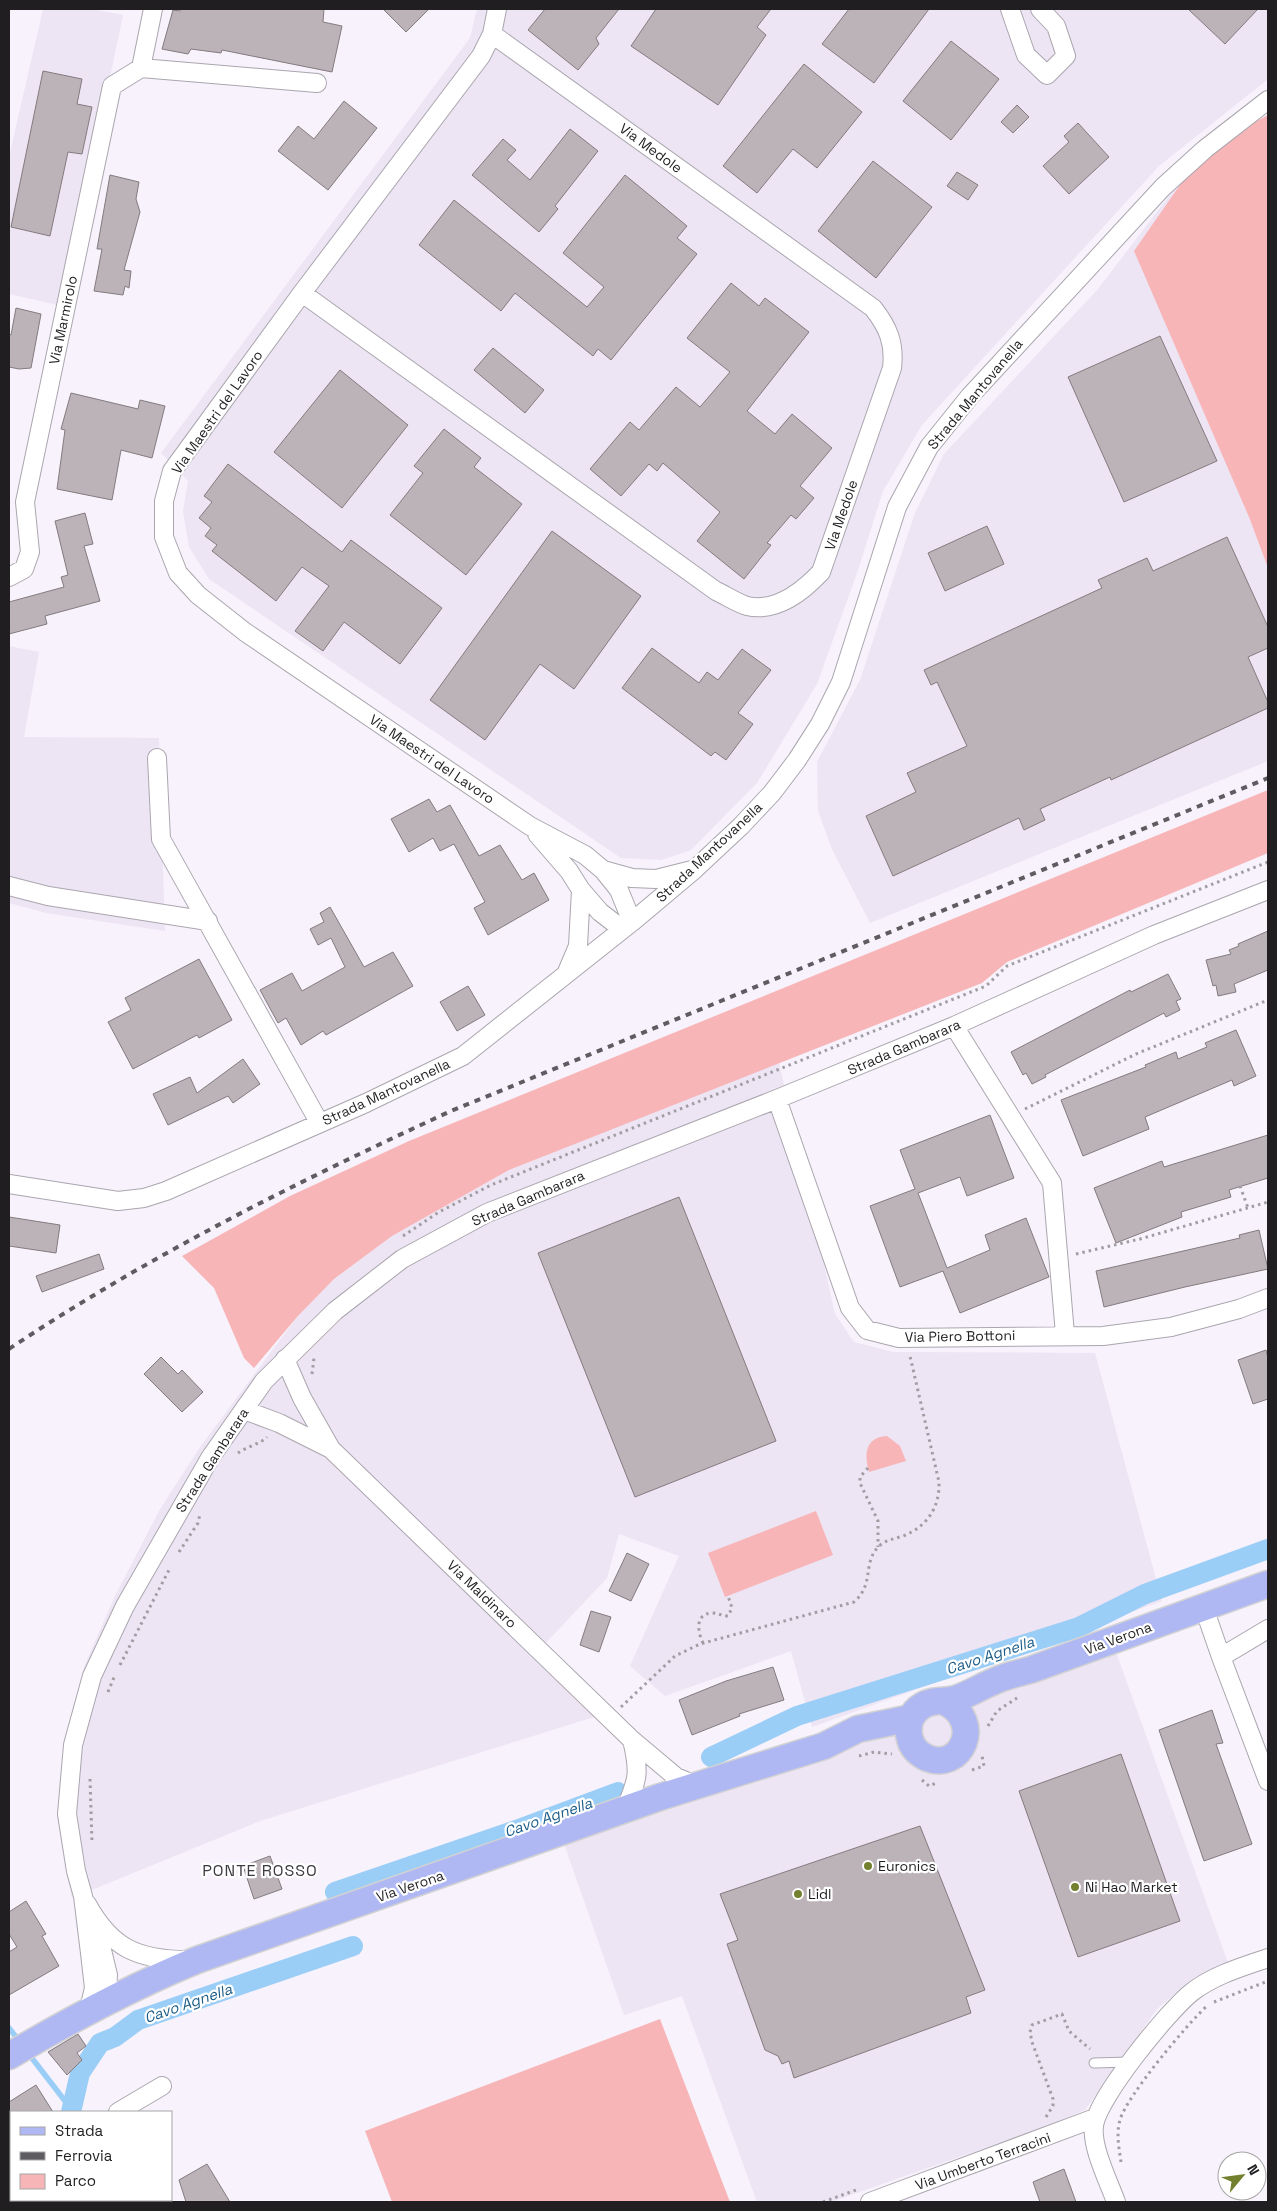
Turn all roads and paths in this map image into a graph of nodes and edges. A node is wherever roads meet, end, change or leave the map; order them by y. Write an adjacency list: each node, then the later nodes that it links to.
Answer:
1 (153, 9): 6 (street)
2 (1010, 9): 3 (street)
3 (1040, 9)
4 (494, 11): 5 (street, Via Maestri del Lavoro)
5 (492, 34): 10 (street, Via Maestri del Lavoro); 10 (street, Via Medole)
6 (140, 68): 7 (street); 11 (street, Via Marmirolo)
7 (317, 83)
8 (1268, 90): 9 (street, Strada Mantovanella)
9 (1261, 106): 16 (street, Strada Mantovanella)
10 (302, 293): 13 (street, Via Maestri del Lavoro)
11 (9, 577)
12 (157, 758): 20 (street)
13 (530, 826): 15 (street); 18 (street)
14 (1268, 862): 32 (path)
15 (604, 870): 16 (street); 21 (street)
16 (695, 870): 21 (street, Strada Mantovanella)
17 (9, 886): 20 (street)
18 (581, 890): 21 (street); 22 (street)
19 (1268, 890): 24 (street, Strada Gambarara)
20 (208, 921): 27 (street)
21 (627, 926): 22 (street, Strada Mantovanella)
22 (566, 975): 27 (street, Strada Mantovanella)
23 (1268, 1000): 26 (path)
24 (954, 1026): 25 (street, Strada Gambarara); 33 (street)
25 (778, 1099): 36 (street, Via Piero Bottoni); 38 (street, Strada Gambarara)
26 (1029, 1107)
27 (319, 1122): 28 (street, Strada Mantovanella)
28 (9, 1184)
29 (1240, 1186): 31 (path)
30 (1268, 1202): 31 (path)
31 (1248, 1208): 33 (path)
32 (396, 1240)
33 (1058, 1256): 35 (street)
34 (1268, 1298): 35 (street, Via Piero Bottoni)
35 (1065, 1334): 36 (street, Via Piero Bottoni)
36 (907, 1338): 46 (path)
37 (314, 1355): 39 (path)
38 (285, 1359): 39 (street, Via Maldinaro); 40 (street, Strada Gambarara)
39 (302, 1398): 42 (street, Via Maldinaro)
40 (244, 1410): 41 (street, Via Maldinaro); 69 (street, Strada Gambarara)
41 (279, 1423): 42 (street, Via Maldinaro); 43 (path)
42 (331, 1449): 58 (street, Via Maldinaro)
43 (234, 1455)
44 (868, 1468): 46 (path)
45 (201, 1511): 47 (path)
46 (878, 1547): 53 (path)
47 (177, 1556)
48 (172, 1565): 56 (path)
49 (1268, 1584): 51 (main road, Via Verona)
50 (728, 1596): 53 (path)
51 (1204, 1608): 54 (street); 55 (main road, Via Verona)
52 (1268, 1629): 54 (street)
53 (703, 1643): 58 (path)
54 (1221, 1657): 65 (street)
55 (1033, 1669): 57 (main road, Via Verona); 60 (main road, Via Verona)
56 (106, 1697)
57 (945, 1702): 59 (main road, Via Verona); 60 (main road)
58 (610, 1718): 61 (street, Via Maldinaro)
59 (911, 1718): 62 (main road, Via Verona); 63 (main road)
60 (967, 1734): 63 (main road, Via Verona)
61 (632, 1740): 66 (street, Via Maldinaro); 67 (street)
62 (824, 1746): 63 (main road, Via Verona); 66 (main road, Via Verona)
63 (913, 1746)
64 (90, 1776): 68 (path)
65 (1268, 1781)
66 (698, 1786): 67 (main road, Via Verona)
67 (625, 1810): 72 (main road, Via Verona)
68 (93, 1851)
69 (83, 1896): 70 (street, Strada Gambarara); 76 (street, Strada Gambarara)
70 (93, 1916): 72 (street, Strada Gambarara); 76 (street, Strada Gambarara)
71 (1268, 1958): 73 (street)
72 (197, 1960): 76 (main road, Via Verona)
73 (1226, 1972): 75 (path); 79 (street)
74 (1268, 1981): 75 (path)
75 (1234, 1993): 85 (path)
76 (98, 2005): 78 (main road, Via Verona)
77 (1098, 2049): 84 (path)
78 (11, 2055)
79 (1131, 2062): 80 (lane); 83 (street)
80 (1094, 2063)
81 (162, 2086): 82 (street)
82 (120, 2111)
83 (1095, 2118): 86 (street, Via Umberto Terracini); 88 (street)
84 (1039, 2120)
85 (1122, 2164)
86 (865, 2195): 87 (path)
87 (823, 2202)
88 (1116, 2202)

